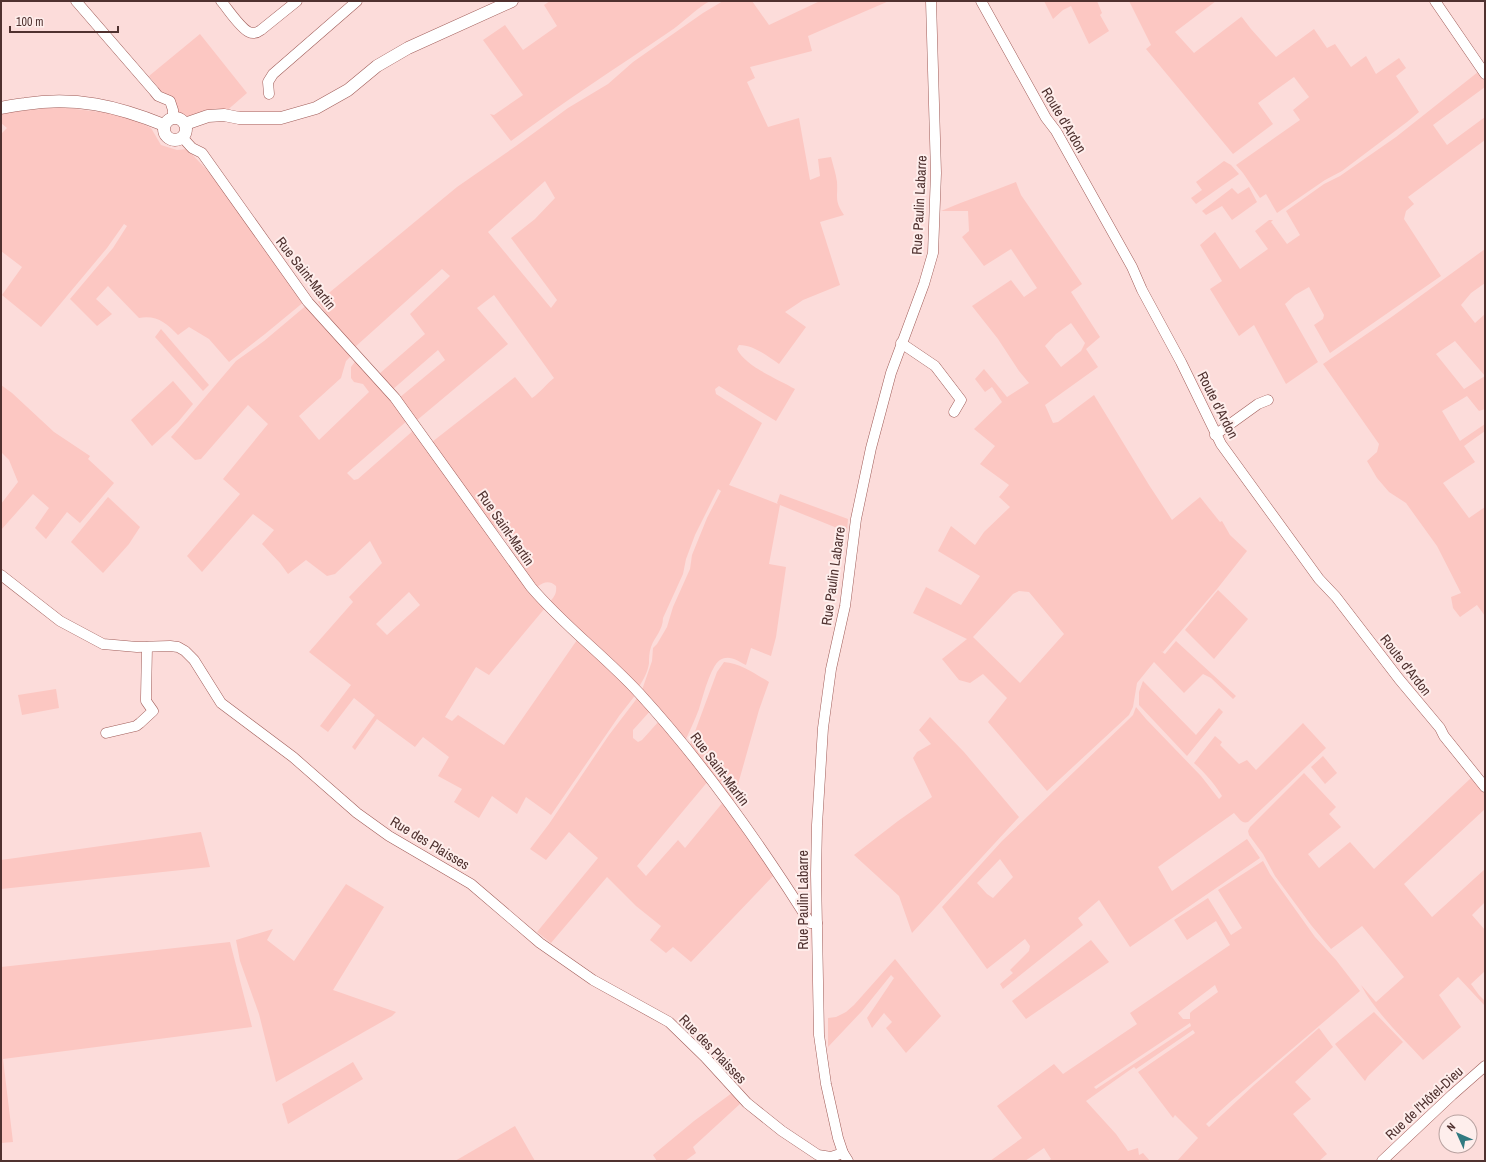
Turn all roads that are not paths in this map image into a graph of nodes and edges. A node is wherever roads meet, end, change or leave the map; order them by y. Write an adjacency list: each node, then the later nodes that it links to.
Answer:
1 (76, 1): 12 (street)
2 (221, 1): 3 (street)
3 (297, 1)
4 (357, 1): 10 (street)
5 (512, 1): 13 (main road)
6 (931, 1): 15 (street, Rue Paulin Labarre)
7 (981, 1): 18 (street, Route d'Ardon)
8 (1435, 1): 9 (street)
9 (1485, 74)
10 (269, 94)
11 (1, 108): 12 (main road)
12 (168, 121): 13 (main road); 14 (main road)
13 (185, 124): 14 (main road)
14 (182, 137): 23 (street, Rue Saint-Martin)
15 (901, 343): 17 (street); 23 (street, Rue Paulin Labarre)
16 (1268, 400): 18 (street)
17 (954, 412)
18 (1215, 435): 22 (street, Route d'Ardon)
19 (1, 575): 20 (street, Rue des Plaisses)
20 (147, 647): 21 (street); 25 (street, Rue des Plaisses)
21 (106, 733)
22 (1485, 787)
23 (817, 923): 25 (street, Rue Paulin Labarre)
24 (1485, 1066): 26 (street, Rue de l'Hôtel-Dieu)
25 (845, 1157)
26 (1382, 1161)

